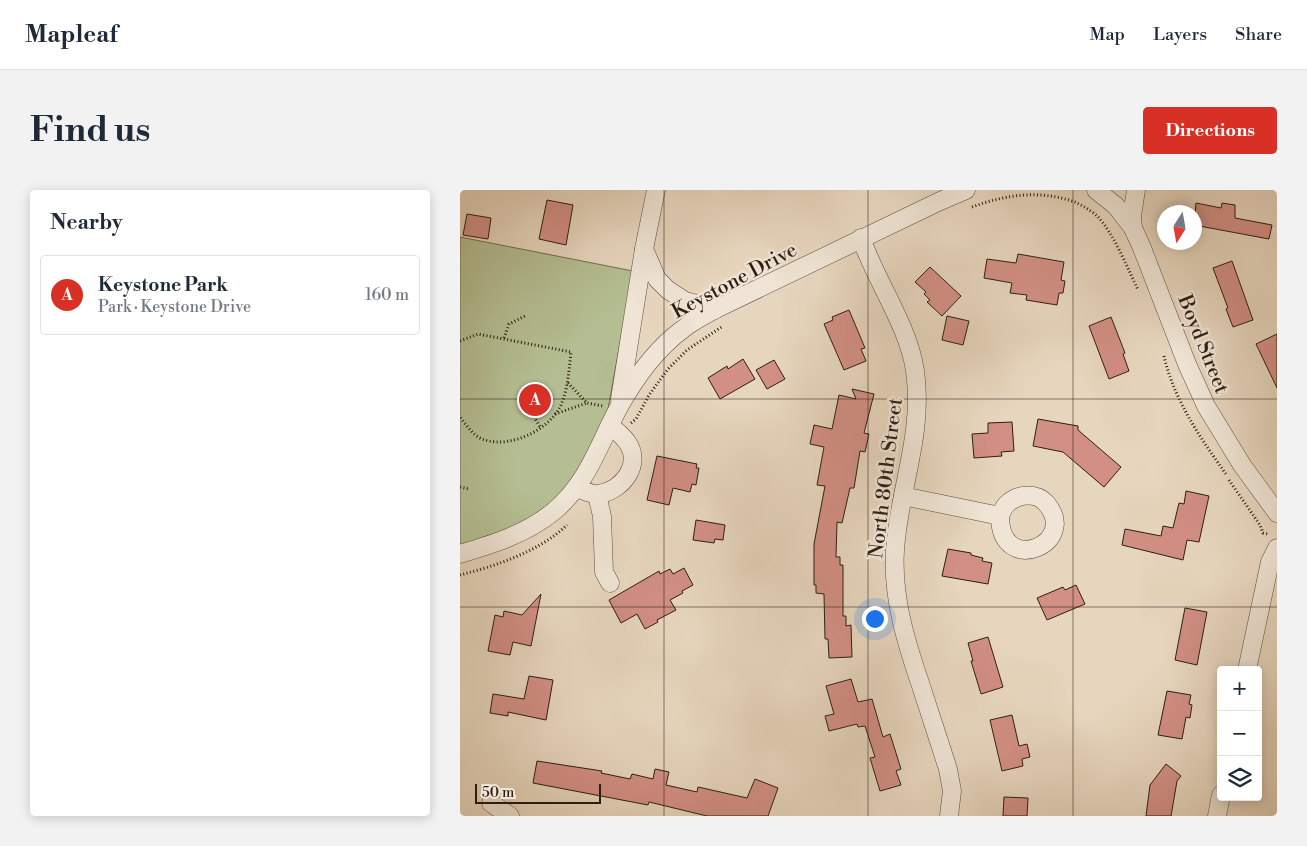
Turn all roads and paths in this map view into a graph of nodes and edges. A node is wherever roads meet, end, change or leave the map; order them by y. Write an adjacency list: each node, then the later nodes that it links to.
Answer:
1 (656, 190): 8 (street)
2 (966, 190): 5 (street, Keystone Drive)
3 (1096, 190): 6 (street, Boyd Street)
4 (1136, 190): 6 (street)
5 (939, 196): 7 (street, Keystone Drive)
6 (1133, 228): 26 (street, Boyd Street)
7 (862, 238): 9 (street, Keystone Drive); 25 (street, North 80th Street)
8 (644, 249): 9 (street); 16 (street)
9 (716, 309): 16 (street, Keystone Drive)
10 (525, 316): 11 (path)
11 (504, 338): 12 (path); 13 (path)
12 (460, 341)
13 (567, 383): 14 (path); 17 (path)
14 (587, 403): 16 (path); 17 (path)
15 (526, 405): 20 (path)
16 (618, 408): 19 (street, Keystone Drive)
17 (555, 414): 20 (path)
18 (460, 417): 20 (path)
19 (610, 425): 22 (street, Keystone Drive); 24 (street)
20 (541, 428)
21 (460, 487): 23 (path)
22 (576, 488): 24 (street); 29 (street, Keystone Drive)
23 (469, 489)
24 (597, 495): 30 (street)
25 (903, 496): 27 (street); 35 (street, North 80th Street)
26 (1277, 513)
27 (1000, 516)
28 (1277, 548): 31 (street)
29 (460, 554)
30 (610, 584)
31 (1247, 666)
32 (1220, 801): 36 (street)
33 (491, 803): 34 (street)
34 (510, 816)
35 (949, 816)
36 (1216, 816)

